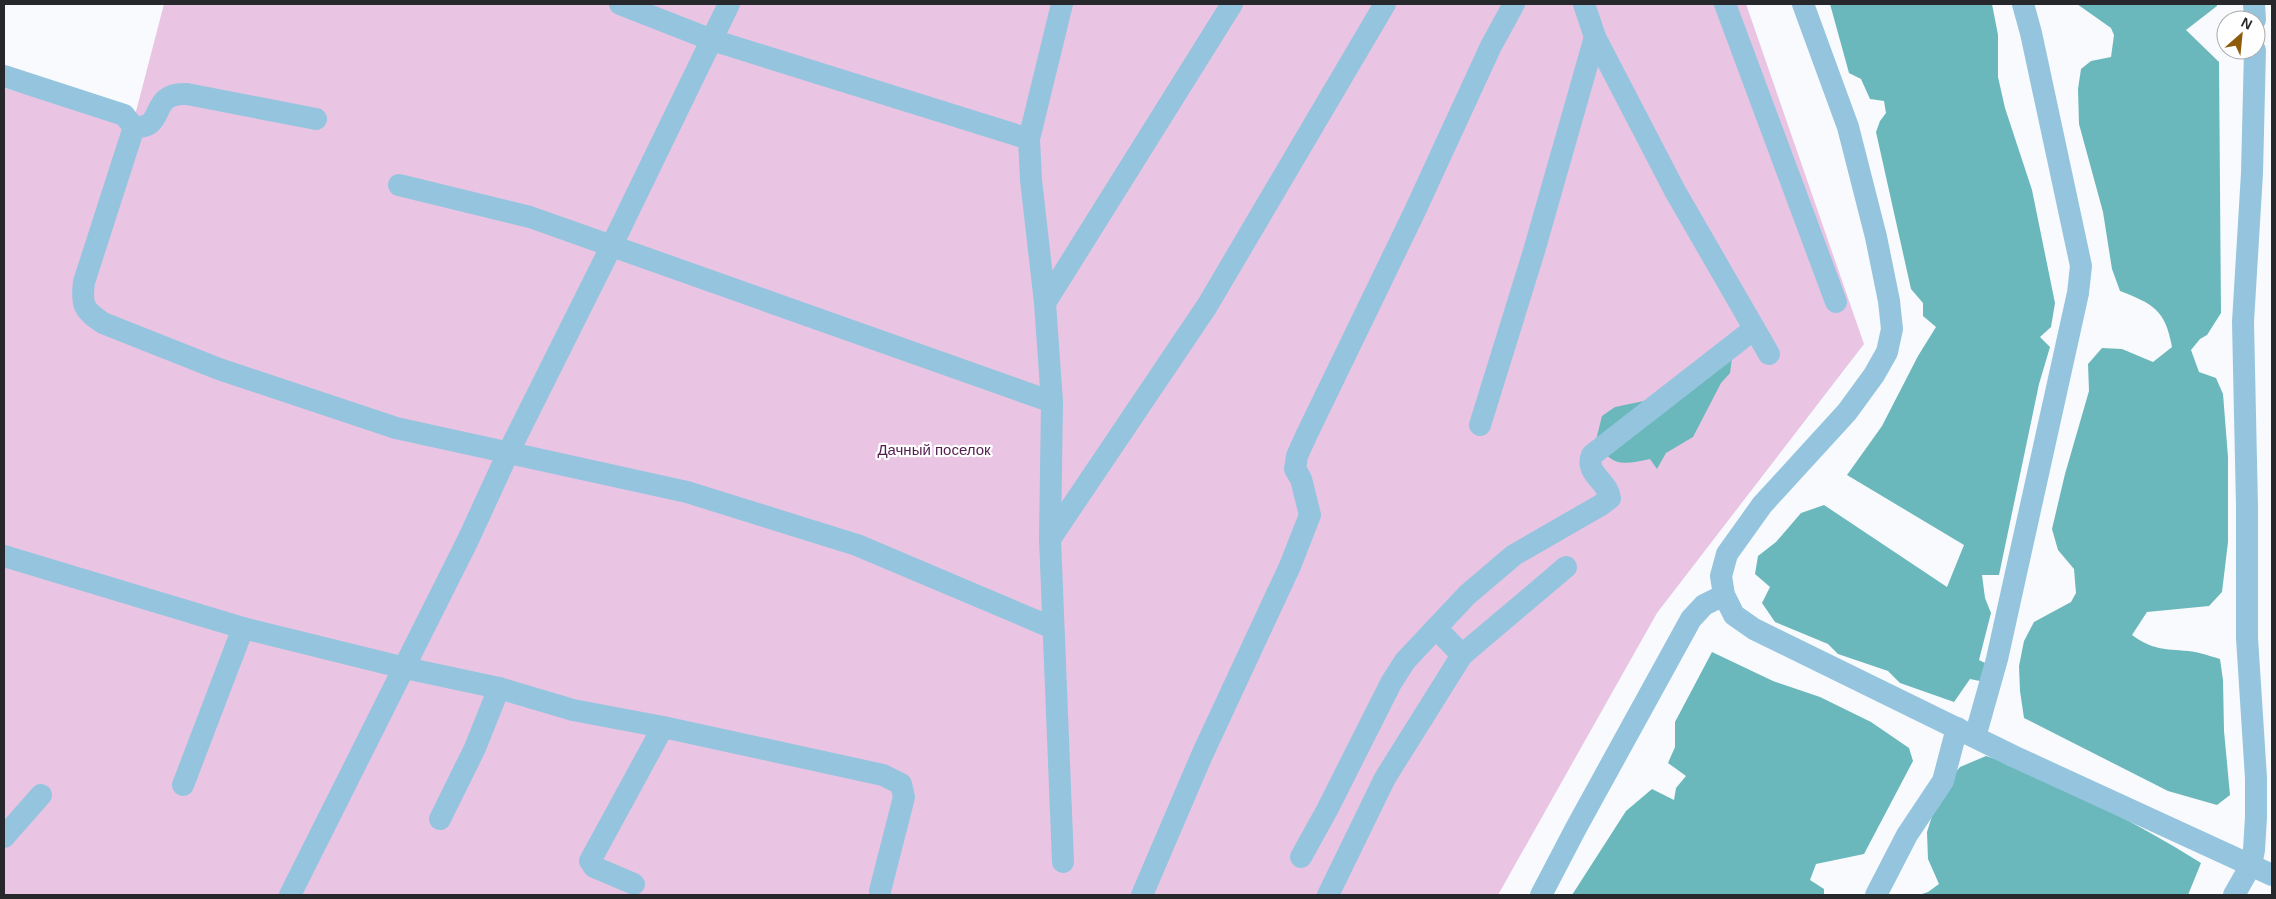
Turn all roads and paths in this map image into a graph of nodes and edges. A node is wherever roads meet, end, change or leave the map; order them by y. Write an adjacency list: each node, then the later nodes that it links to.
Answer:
1 (620, 4): 12 (street)
2 (729, 4): 12 (street)
3 (1062, 4): 17 (street)
4 (1232, 4): 21 (street)
5 (1386, 4): 27 (street)
6 (1514, 4): 50 (street)
7 (1584, 4): 11 (street)
8 (1725, 4): 20 (street)
9 (1803, 4): 30 (street)
10 (2023, 4): 38 (street)
11 (1595, 37): 22 (street); 25 (street)
12 (712, 40): 17 (street); 19 (street)
13 (2255, 60): 45 (street)
14 (4, 76): 16 (street)
15 (316, 119): 16 (street)
16 (134, 128): 26 (street)
17 (1028, 139): 21 (street)
18 (399, 185): 19 (street)
19 (612, 245): 24 (street); 26 (street)
20 (1836, 302)
21 (1045, 303): 24 (street)
22 (1754, 329): 23 (street); 33 (street)
23 (1769, 354)
24 (1052, 402): 27 (street)
25 (1480, 425)
26 (508, 454): 32 (street); 35 (street)
27 (1050, 539): 32 (street)
28 (4, 556): 31 (street)
29 (1566, 567): 34 (street)
30 (1724, 595): 38 (street); 52 (street)
31 (244, 628): 35 (street); 39 (street)
32 (1052, 628): 44 (street)
33 (1436, 628): 34 (street); 43 (street)
34 (1462, 655): 51 (street)
35 (405, 668): 36 (street); 49 (street)
36 (499, 688): 37 (street); 41 (street)
37 (663, 727): 47 (street); 48 (street)
38 (1966, 733): 45 (street); 53 (street)
39 (183, 785)
40 (40, 795): 42 (street)
41 (440, 819)
42 (4, 838)
43 (1300, 857)
44 (1062, 862)
45 (2250, 865): 46 (street); 54 (street)
46 (2272, 875)
47 (634, 884)
48 (880, 891)
49 (290, 895)
50 (1142, 895)
51 (1328, 895)
52 (1541, 895)
53 (1876, 895)
54 (2234, 895)

